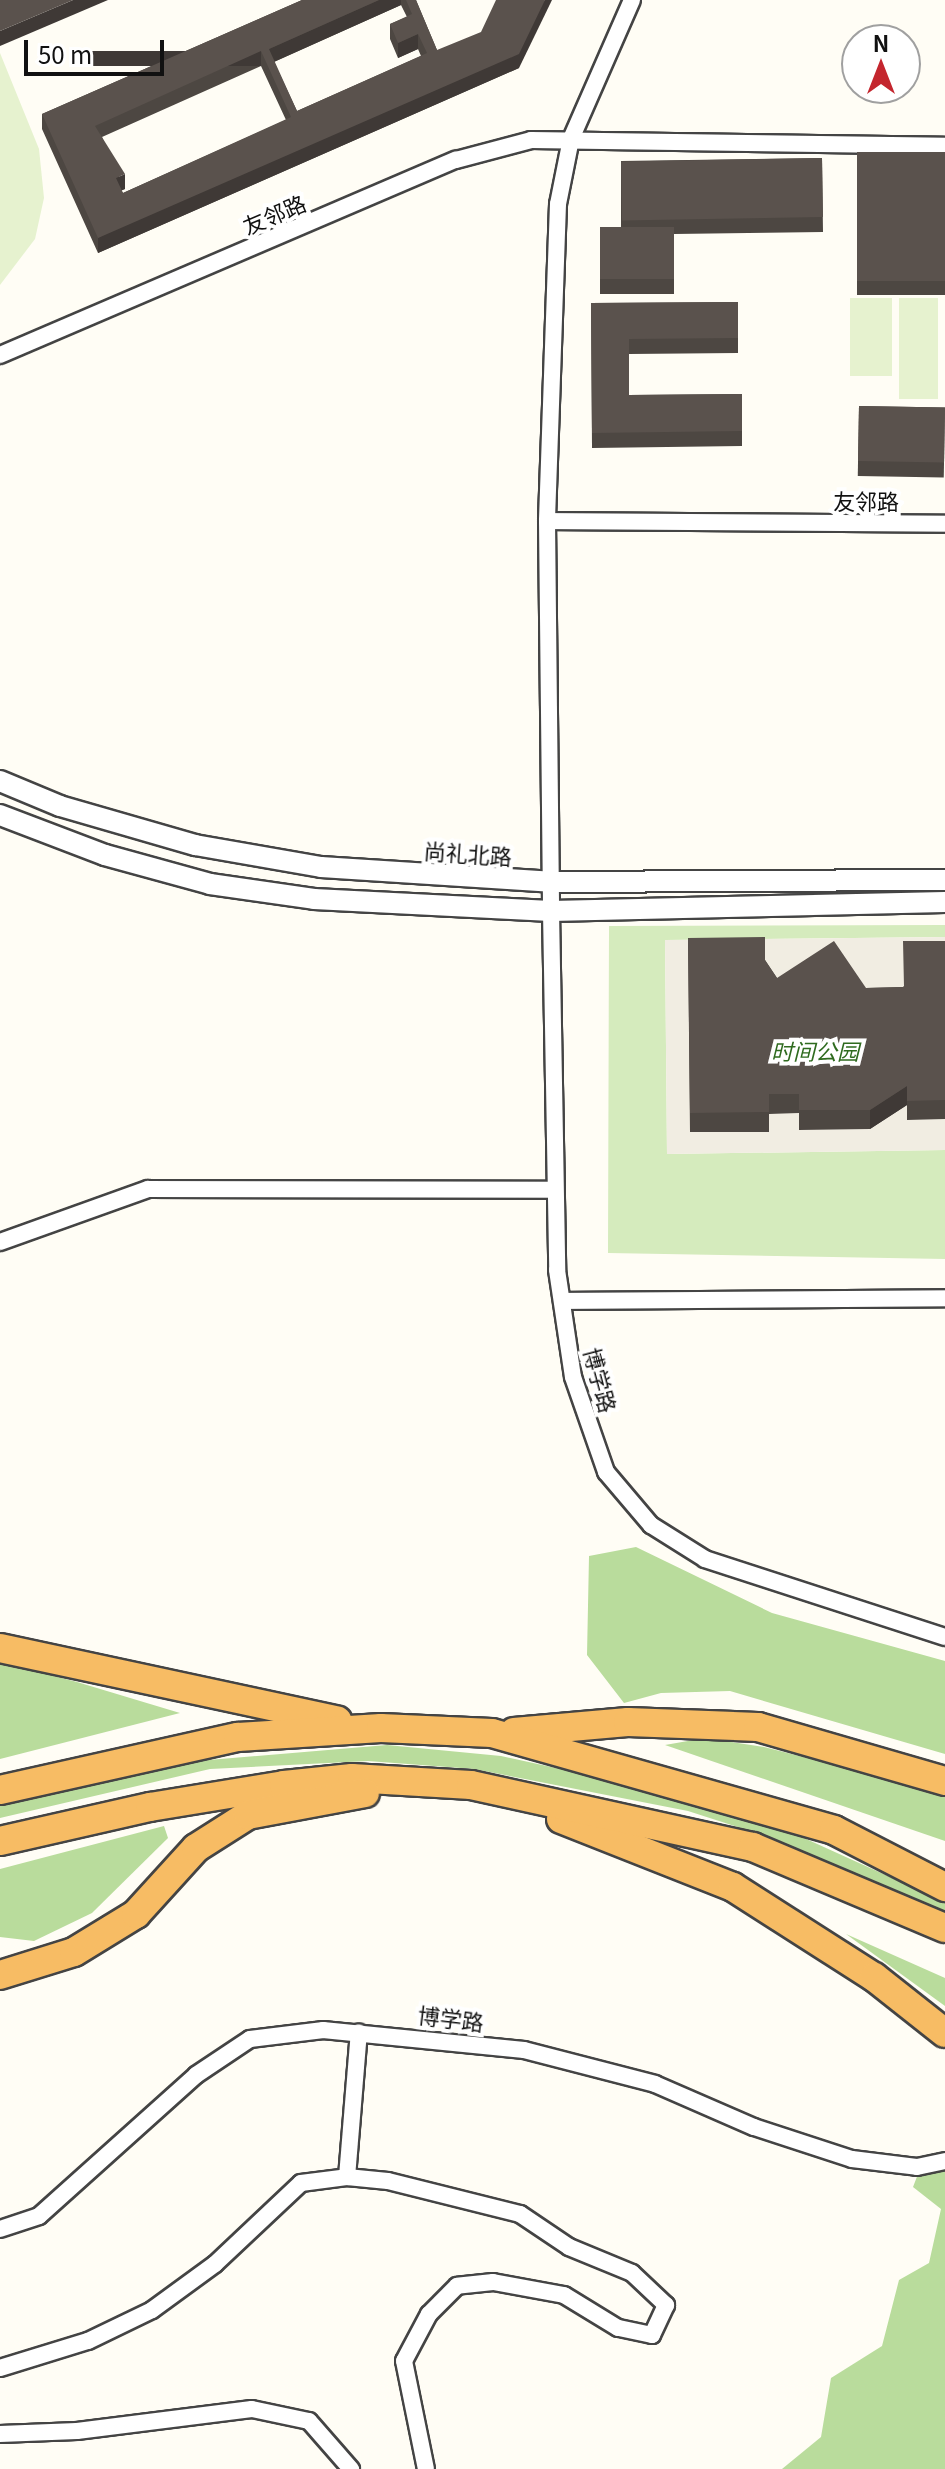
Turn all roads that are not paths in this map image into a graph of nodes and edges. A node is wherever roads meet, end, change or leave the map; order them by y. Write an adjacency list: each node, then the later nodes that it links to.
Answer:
1 (632, 0): 2 (street)
2 (571, 139): 3 (street, 友邻路); 4 (street, 友邻路); 5 (street)
3 (945, 146)
4 (0, 355)
5 (547, 521): 6 (street, 友邻路); 10 (street)
6 (945, 524)
7 (0, 781): 10 (street, 尚礼北路)
8 (0, 815): 12 (street)
9 (945, 880): 10 (street, 尚礼北路)
10 (551, 882): 12 (street)
11 (945, 902): 12 (street)
12 (551, 911): 13 (street, 博学路)
13 (555, 1190): 14 (street); 16 (street, 博学路)
14 (0, 1242)
15 (945, 1298): 16 (street)
16 (562, 1301): 17 (street, 博学路)
17 (945, 1637)
18 (0, 1648): 19 (highway)
19 (381, 1728): 20 (highway); 24 (highway)
20 (492, 1733): 21 (highway); 26 (highway)
21 (945, 1781)
22 (421, 1782): 23 (highway); 25 (highway); 28 (highway)
23 (471, 1785): 27 (highway); 30 (highway)
24 (0, 1790)
25 (0, 1841)
26 (945, 1887)
27 (945, 1928)
28 (0, 1975)
29 (359, 2032): 31 (street, 博学路); 32 (street); 33 (street, 博学路)
30 (945, 2033)
31 (945, 2161)
32 (347, 2177): 34 (street); 37 (street)
33 (0, 2229)
34 (0, 2368)
35 (0, 2434): 36 (street)
36 (351, 2469)
37 (426, 2469)

